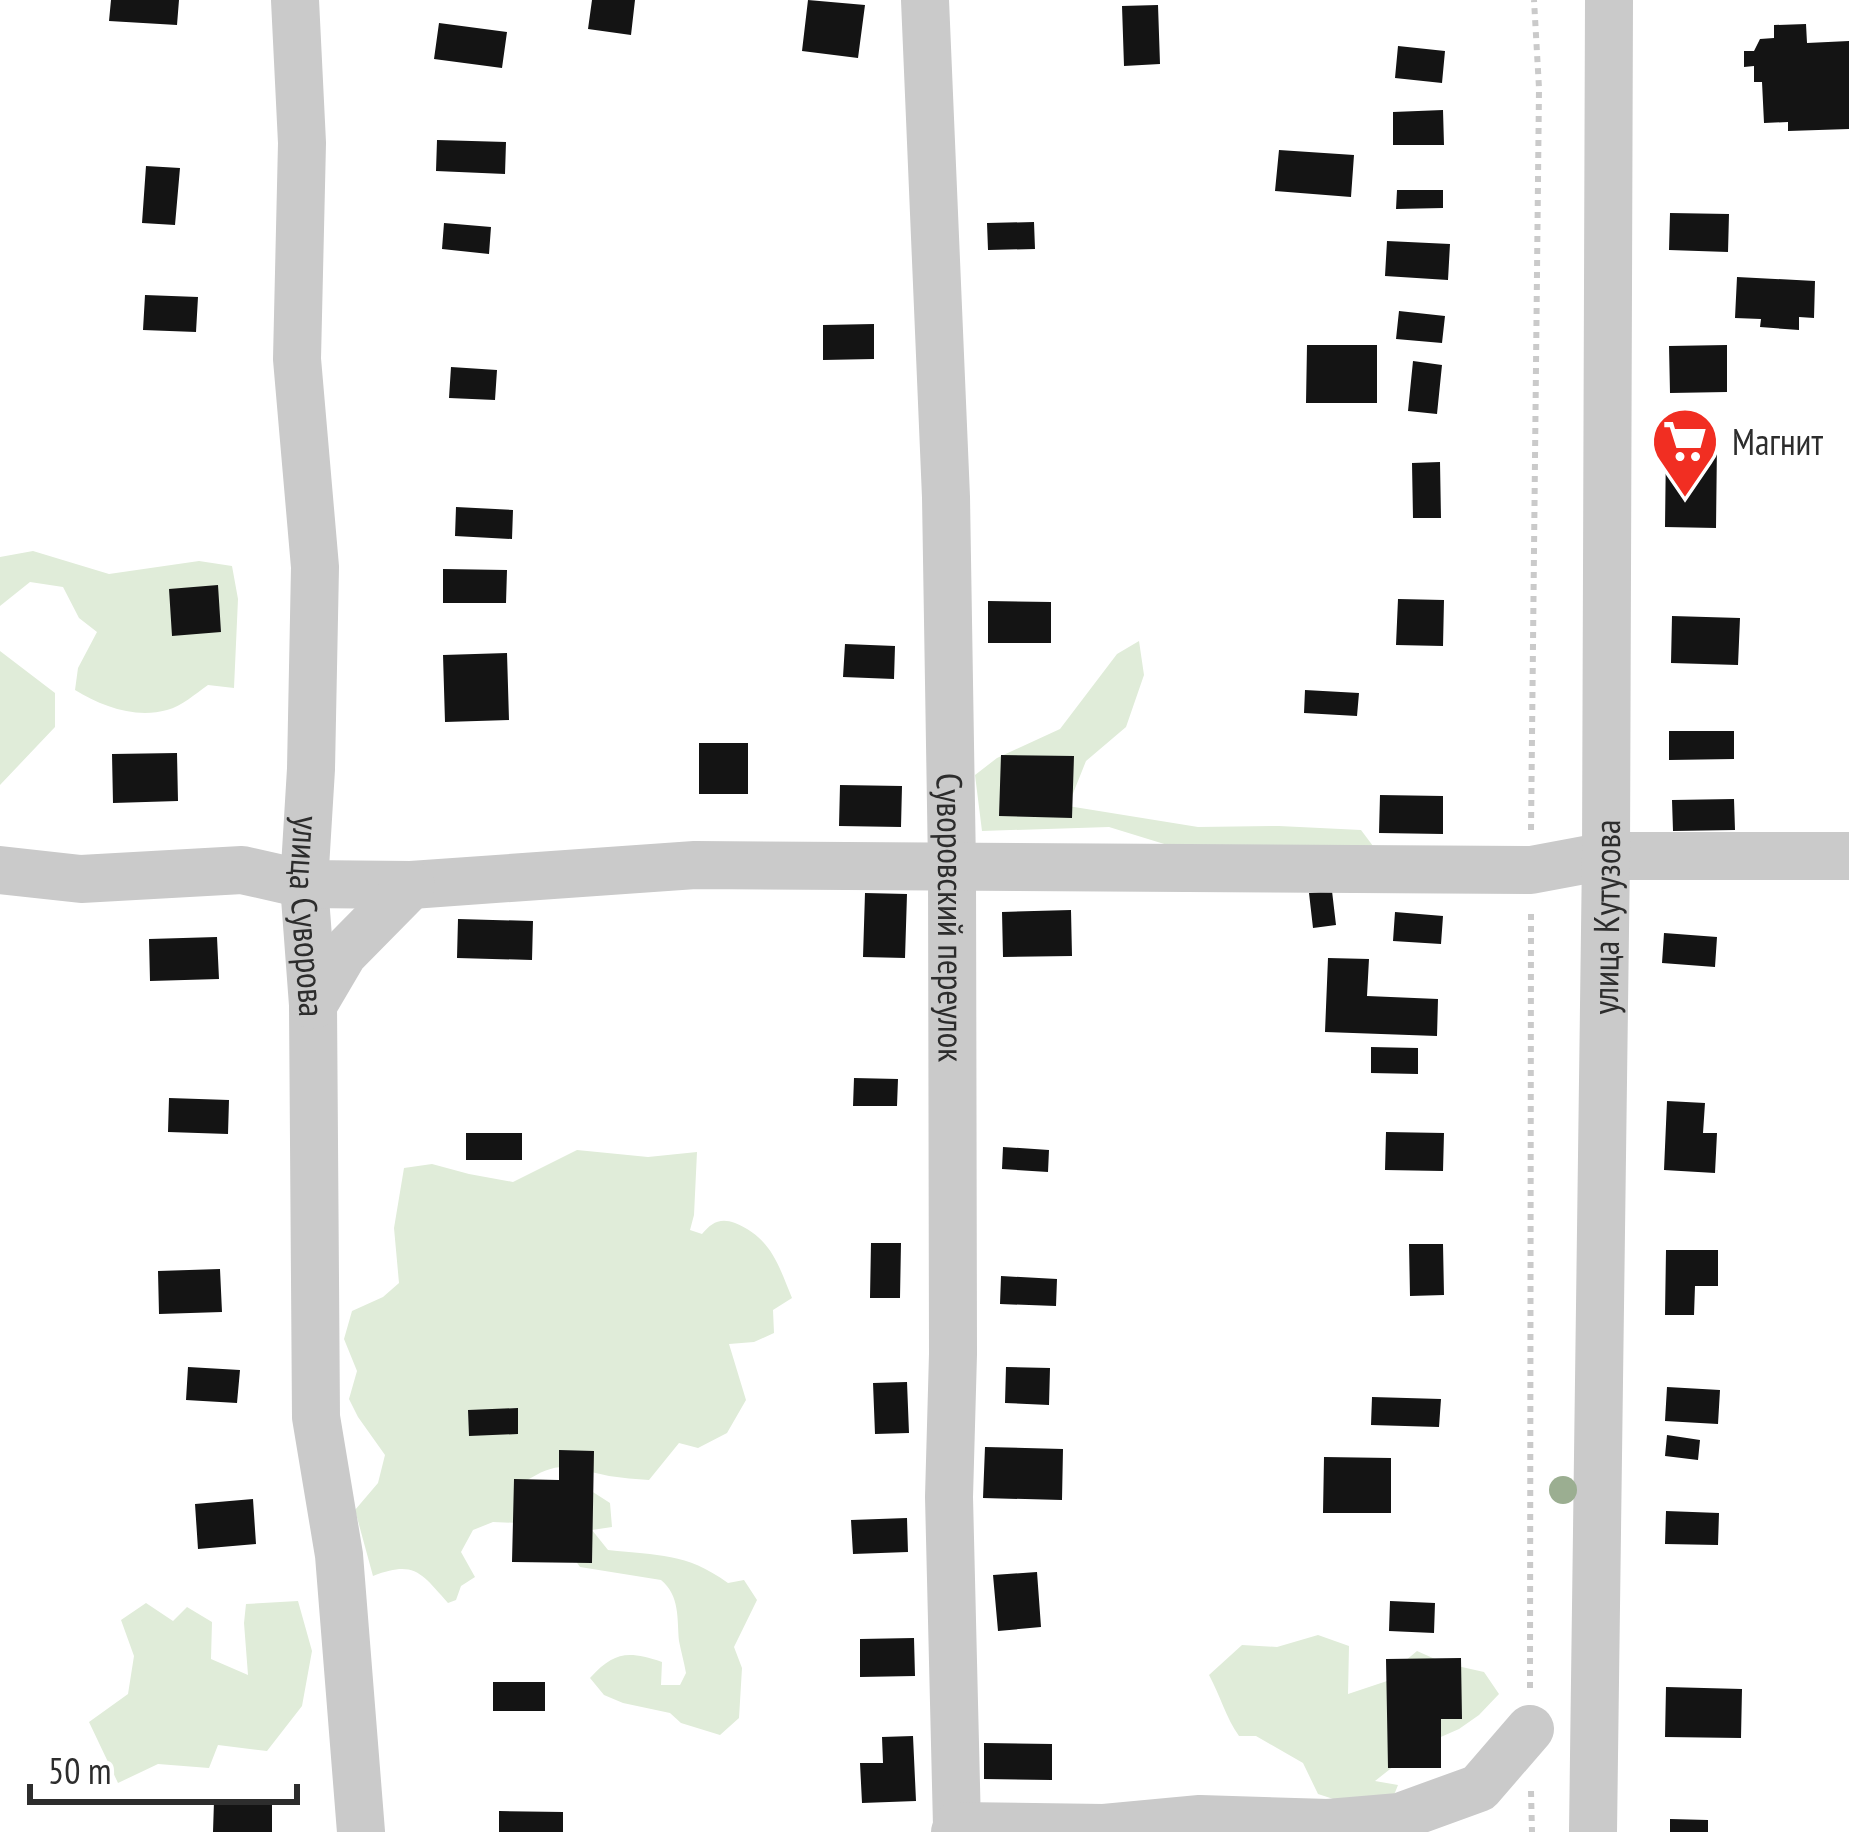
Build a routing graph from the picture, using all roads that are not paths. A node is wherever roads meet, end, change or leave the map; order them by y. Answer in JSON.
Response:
{"nodes":[{"id":1,"x":295,"y":0,"type":"edge"},
{"id":2,"x":926,"y":0,"type":"edge"},
{"id":3,"x":1609,"y":0,"type":"edge"},
{"id":4,"x":1606,"y":856,"type":"junction"},
{"id":5,"x":1849,"y":856,"type":"edge"},
{"id":6,"x":952,"y":867,"type":"junction"},
{"id":7,"x":0,"y":870,"type":"edge"},
{"id":8,"x":304,"y":884,"type":"junction"},
{"id":9,"x":411,"y":885,"type":"junction"},
{"id":10,"x":313,"y":1005,"type":"junction"},
{"id":11,"x":1530,"y":1729,"type":"road end"},
{"id":12,"x":956,"y":1829,"type":"edge"},
{"id":13,"x":361,"y":1832,"type":"edge"},
{"id":14,"x":1593,"y":1832,"type":"edge"}],
"edges":[{"from":1,"to":8,"type":"street","name":"улица Суворова"},
{"from":2,"to":6,"type":"street","name":"Суворовский переулок"},
{"from":3,"to":4,"type":"street","name":"улица Кутузова"},
{"from":4,"to":5,"type":"street"},
{"from":4,"to":6,"type":"street"},
{"from":4,"to":14,"type":"street","name":"улица Кутузова"},
{"from":6,"to":9,"type":"street"},
{"from":6,"to":12,"type":"street","name":"Суворовский переулок"},
{"from":7,"to":8,"type":"street"},
{"from":8,"to":9,"type":"street"},
{"from":8,"to":10,"type":"street","name":"улица Суворова"},
{"from":9,"to":10,"type":"street"},
{"from":10,"to":13,"type":"street","name":"улица Суворова"},
{"from":11,"to":12,"type":"street"}]}
